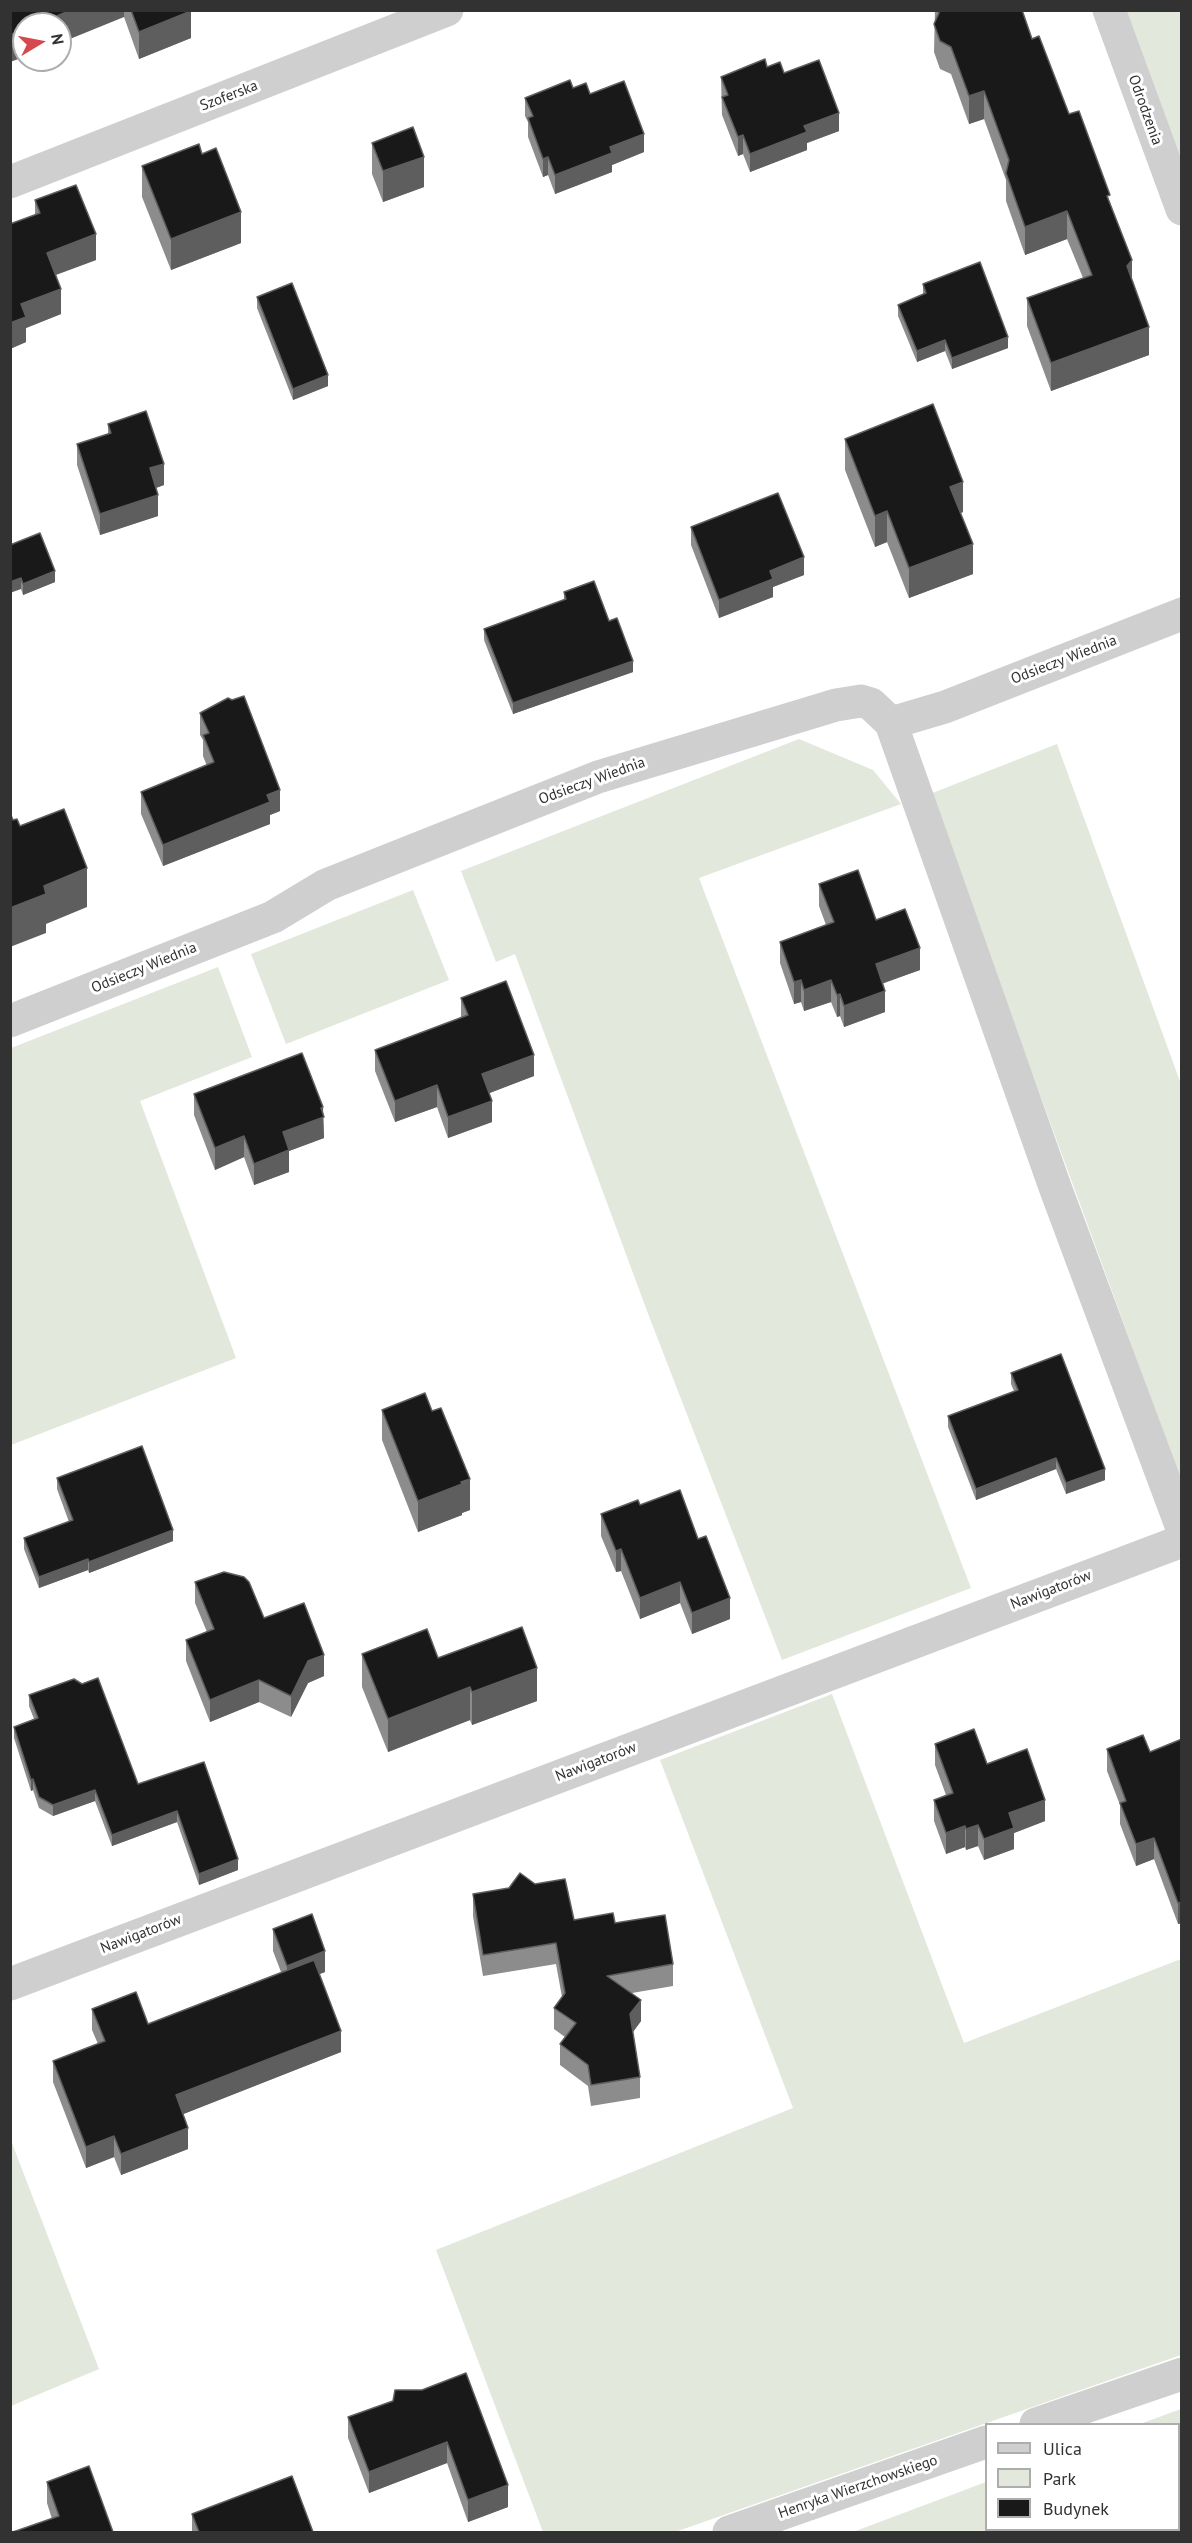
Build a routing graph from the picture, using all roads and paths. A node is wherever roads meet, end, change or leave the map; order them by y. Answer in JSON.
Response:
{"nodes":[{"id":1,"x":447,"y":10,"type":"edge"},
{"id":2,"x":1109,"y":10,"type":"edge"},
{"id":3,"x":10,"y":182,"type":"edge"},
{"id":4,"x":1182,"y":209,"type":"edge"},
{"id":5,"x":1182,"y":614,"type":"edge"},
{"id":6,"x":891,"y":723,"type":"junction"},
{"id":7,"x":10,"y":1021,"type":"edge"},
{"id":8,"x":1182,"y":1528,"type":"edge"},
{"id":9,"x":1182,"y":1541,"type":"edge"},
{"id":10,"x":10,"y":1984,"type":"edge"},
{"id":11,"x":1182,"y":2374,"type":"edge"},
{"id":12,"x":1039,"y":2423,"type":"edge"},
{"id":13,"x":985,"y":2443,"type":"edge"},
{"id":14,"x":729,"y":2532,"type":"edge"}],
"edges":[{"from":1,"to":3,"type":"street","name":"Szoferska"},
{"from":2,"to":4,"type":"street","name":"Odrodzenia"},
{"from":5,"to":6,"type":"street","name":"Odsieczy Wiednia"},
{"from":6,"to":7,"type":"street","name":"Odsieczy Wiednia"},
{"from":6,"to":8,"type":"street"},
{"from":9,"to":10,"type":"street","name":"Nawigatorów"},
{"from":11,"to":12,"type":"street"},
{"from":13,"to":14,"type":"street","name":"Henryka Wierzchowskiego"}]}
